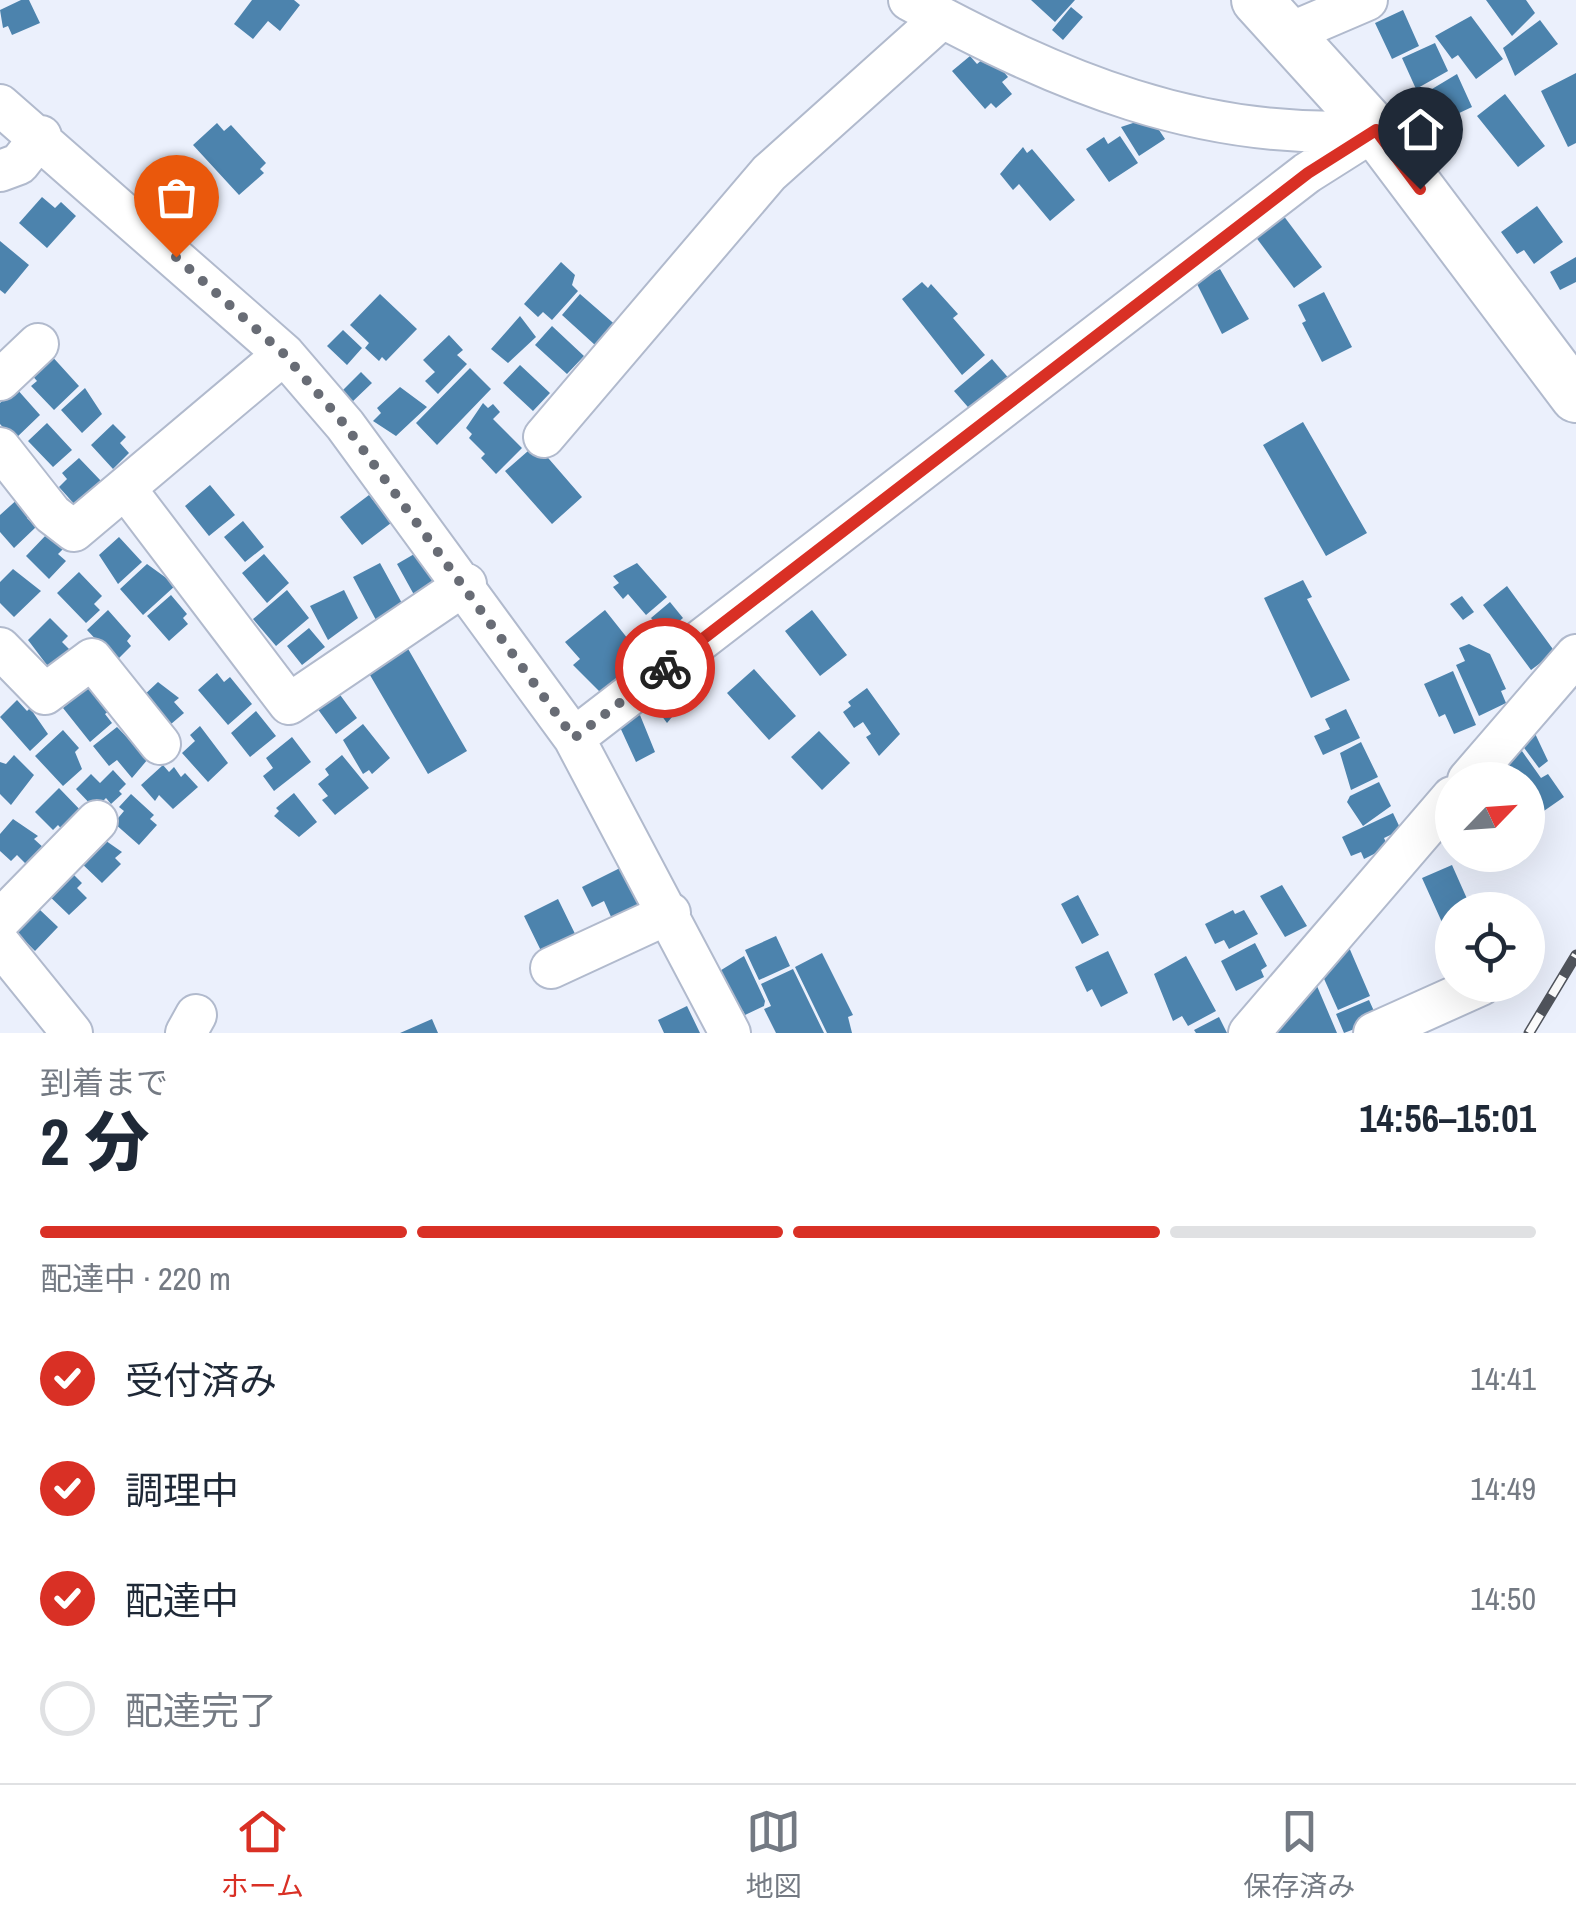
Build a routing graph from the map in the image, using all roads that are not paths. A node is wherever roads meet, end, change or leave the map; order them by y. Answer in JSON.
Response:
{"nodes":[{"id":1,"x":1366,"y":0,"type":"edge"},
{"id":2,"x":925,"y":9,"type":"edge"},
{"id":3,"x":1273,"y":16,"type":"edge"},
{"id":4,"x":0,"y":105,"type":"edge"},
{"id":5,"x":1376,"y":130,"type":"junction"},
{"id":6,"x":41,"y":136,"type":"junction"},
{"id":7,"x":0,"y":170,"type":"edge"},
{"id":8,"x":38,"y":344,"type":"dead end"},
{"id":9,"x":284,"y":354,"type":"junction"},
{"id":10,"x":0,"y":380,"type":"edge"},
{"id":11,"x":1576,"y":398,"type":"edge"},
{"id":12,"x":544,"y":437,"type":"dead end"},
{"id":13,"x":0,"y":448,"type":"edge"},
{"id":14,"x":125,"y":488,"type":"junction"},
{"id":15,"x":466,"y":584,"type":"junction"},
{"id":16,"x":1576,"y":655,"type":"edge"},
{"id":17,"x":3,"y":657,"type":"edge"},
{"id":18,"x":574,"y":738,"type":"junction"},
{"id":19,"x":160,"y":744,"type":"dead end"},
{"id":20,"x":1484,"y":762,"type":"edge"},
{"id":21,"x":1435,"y":817,"type":"edge"},
{"id":22,"x":97,"y":821,"type":"dead end"},
{"id":23,"x":670,"y":913,"type":"junction"},
{"id":24,"x":0,"y":920,"type":"edge"},
{"id":25,"x":0,"y":944,"type":"edge"},
{"id":26,"x":551,"y":968,"type":"dead end"},
{"id":27,"x":1443,"y":1002,"type":"edge"},
{"id":28,"x":72,"y":1033,"type":"edge"},
{"id":29,"x":730,"y":1033,"type":"edge"},
{"id":30,"x":1248,"y":1033,"type":"edge"},
{"id":31,"x":1374,"y":1033,"type":"edge"}],
"edges":[{"from":1,"to":3,"type":"street"},
{"from":2,"to":5,"type":"street"},
{"from":2,"to":12,"type":"street"},
{"from":3,"to":5,"type":"main road"},
{"from":4,"to":6,"type":"street"},
{"from":5,"to":11,"type":"main road"},
{"from":5,"to":18,"type":"street"},
{"from":6,"to":7,"type":"street"},
{"from":6,"to":9,"type":"street"},
{"from":8,"to":10,"type":"street"},
{"from":9,"to":14,"type":"street"},
{"from":9,"to":15,"type":"street"},
{"from":13,"to":14,"type":"street"},
{"from":14,"to":15,"type":"street"},
{"from":15,"to":18,"type":"street"},
{"from":16,"to":20,"type":"street"},
{"from":17,"to":19,"type":"street"},
{"from":18,"to":23,"type":"street"},
{"from":21,"to":30,"type":"street"},
{"from":22,"to":24,"type":"street"},
{"from":23,"to":26,"type":"street"},
{"from":23,"to":29,"type":"street"},
{"from":25,"to":28,"type":"street"},
{"from":27,"to":31,"type":"street"}]}
